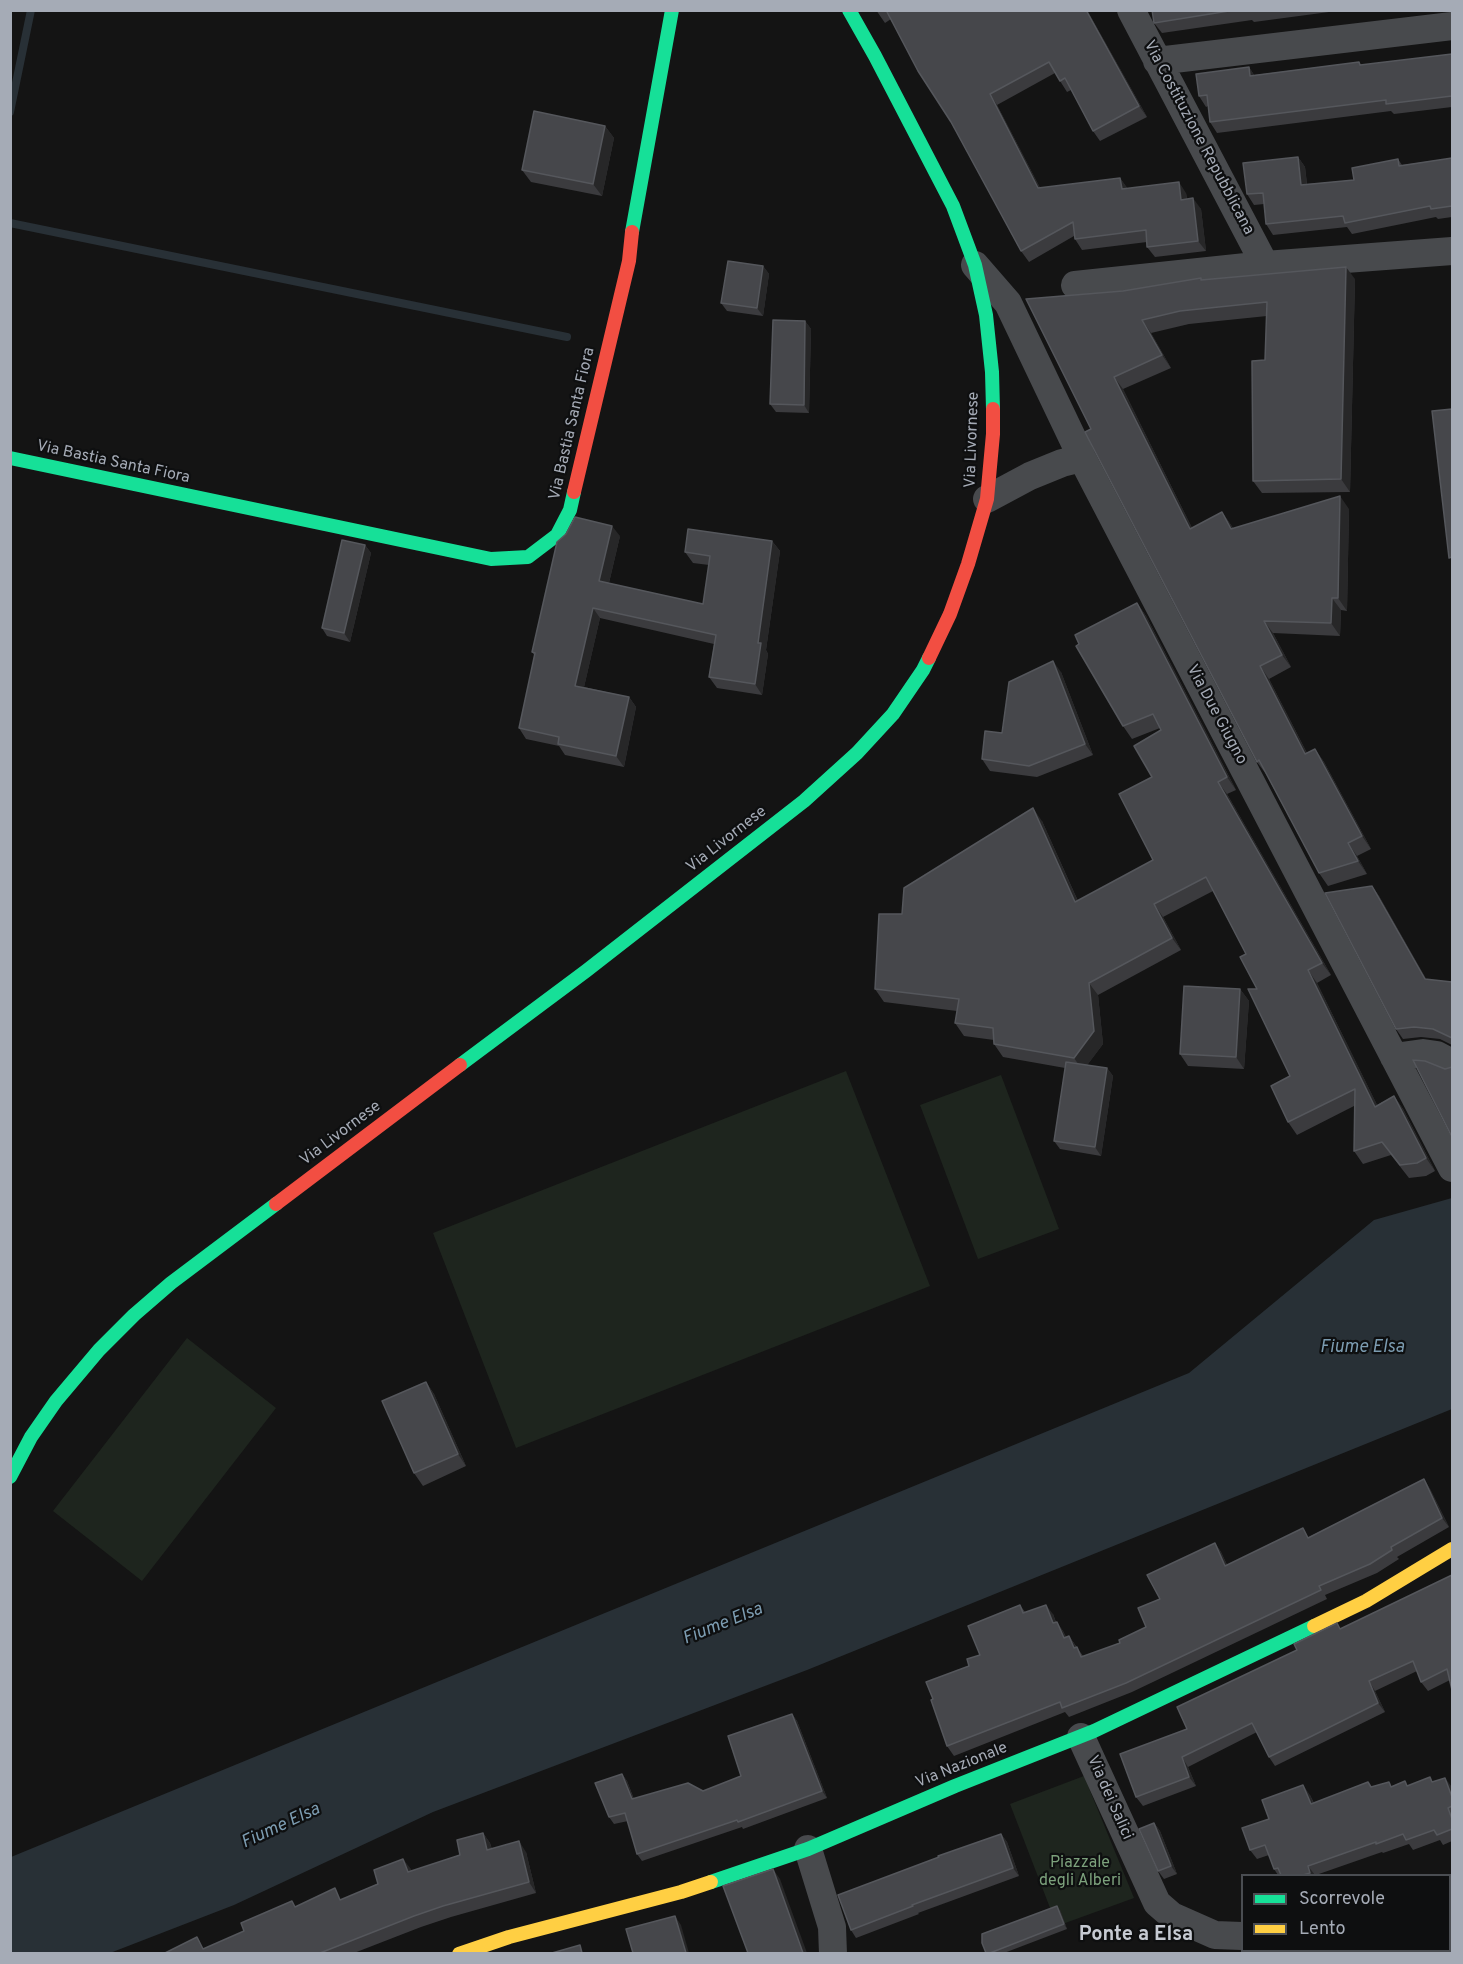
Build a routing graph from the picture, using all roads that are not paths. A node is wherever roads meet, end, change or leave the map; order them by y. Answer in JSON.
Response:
{"nodes":[{"id":1,"x":672,"y":10,"type":"edge"},
{"id":2,"x":849,"y":10,"type":"edge"},
{"id":3,"x":1131,"y":10,"type":"edge"},
{"id":4,"x":1452,"y":26,"type":"edge"},
{"id":5,"x":1157,"y":61,"type":"junction"},
{"id":6,"x":1452,"y":250,"type":"edge"},
{"id":7,"x":975,"y":265,"type":"junction"},
{"id":8,"x":1265,"y":265,"type":"junction"},
{"id":9,"x":1075,"y":285,"type":"dead end"},
{"id":10,"x":10,"y":458,"type":"edge"},
{"id":11,"x":1082,"y":458,"type":"junction"},
{"id":12,"x":987,"y":499,"type":"junction"},
{"id":13,"x":1394,"y":1057,"type":"junction"},
{"id":14,"x":1452,"y":1063,"type":"edge"},
{"id":15,"x":1451,"y":1165,"type":"edge"},
{"id":16,"x":10,"y":1477,"type":"edge"},
{"id":17,"x":1452,"y":1549,"type":"edge"},
{"id":18,"x":1081,"y":1737,"type":"junction"},
{"id":19,"x":808,"y":1849,"type":"junction"},
{"id":20,"x":1241,"y":1936,"type":"edge"},
{"id":21,"x":459,"y":1953,"type":"edge"},
{"id":22,"x":833,"y":1953,"type":"edge"}],
"edges":[{"from":1,"to":10,"type":"street","name":"Via Bastia Santa Fiora"},
{"from":2,"to":7,"type":"street","name":"Via Livornese"},
{"from":3,"to":5,"type":"street","name":"Via Costituzione Repubblicana"},
{"from":4,"to":5,"type":"street"},
{"from":5,"to":8,"type":"street","name":"Via Costituzione Repubblicana"},
{"from":6,"to":8,"type":"street"},
{"from":7,"to":11,"type":"street","name":"Via Due Giugno"},
{"from":7,"to":12,"type":"street","name":"Via Livornese"},
{"from":8,"to":9,"type":"street"},
{"from":11,"to":12,"type":"street"},
{"from":11,"to":13,"type":"street","name":"Via Due Giugno"},
{"from":12,"to":16,"type":"street","name":"Via Livornese"},
{"from":13,"to":14,"type":"street"},
{"from":13,"to":15,"type":"street","name":"Via Due Giugno"},
{"from":17,"to":18,"type":"street","name":"Via Nazionale"},
{"from":18,"to":19,"type":"street","name":"Via Nazionale"},
{"from":18,"to":20,"type":"street","name":"Via dei Salici"},
{"from":19,"to":21,"type":"street","name":"Via Nazionale"},
{"from":19,"to":22,"type":"street"}]}
